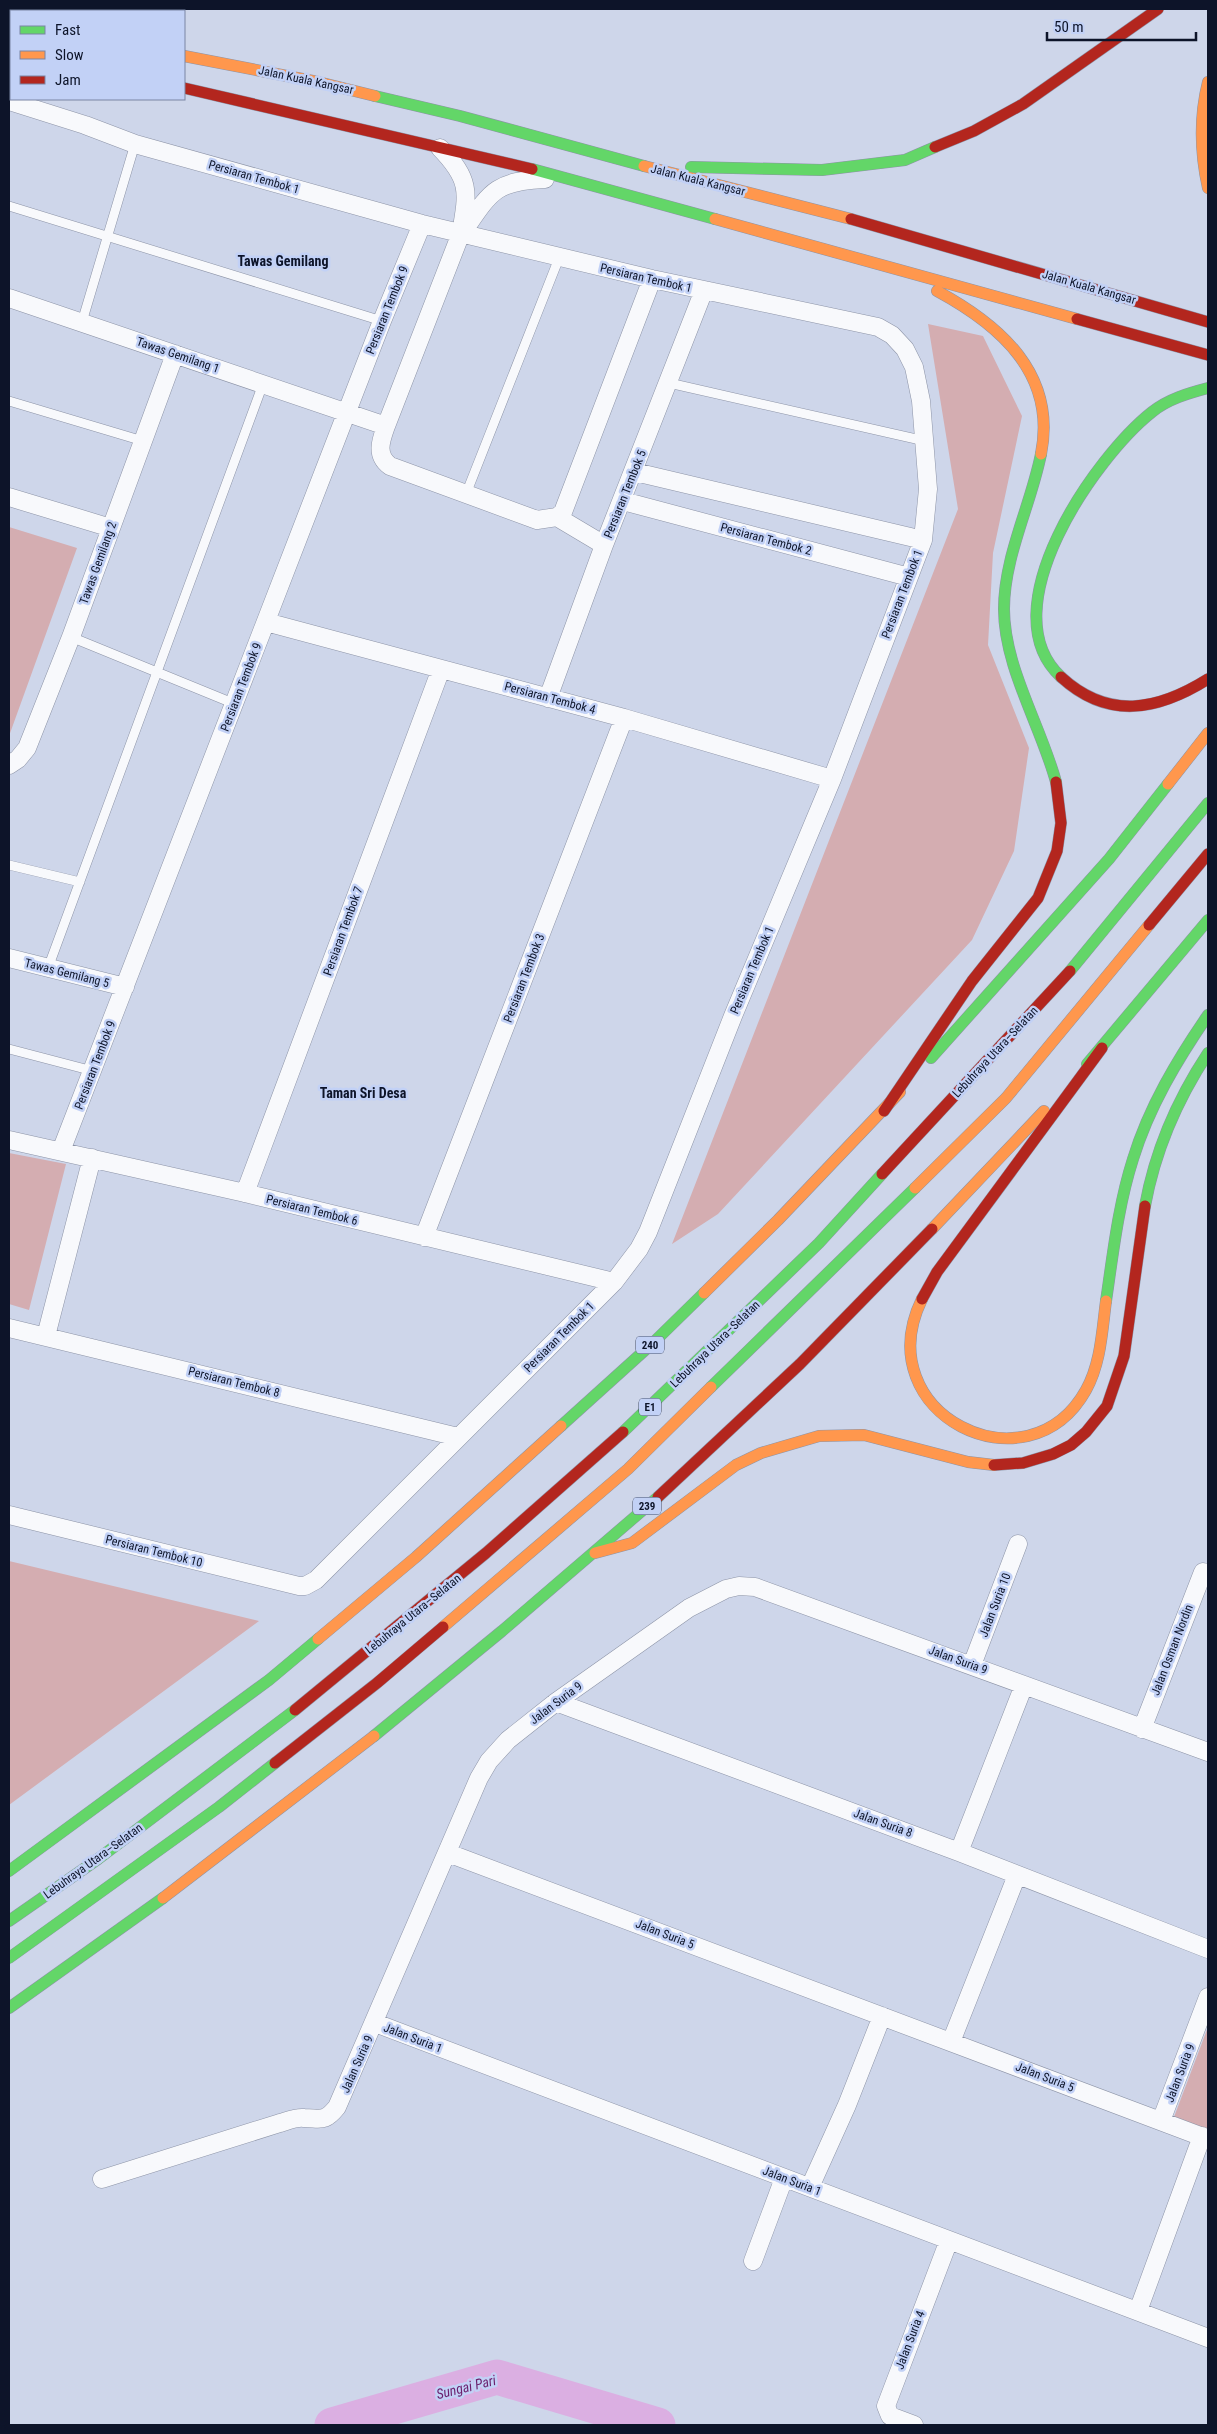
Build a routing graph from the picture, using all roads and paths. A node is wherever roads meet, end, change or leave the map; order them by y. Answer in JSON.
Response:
{"nodes":[{"id":1,"x":1158,"y":9,"type":"edge"},
{"id":2,"x":185,"y":56,"type":"edge"},
{"id":3,"x":1208,"y":82,"type":"edge"},
{"id":4,"x":185,"y":88,"type":"edge"},
{"id":5,"x":9,"y":101,"type":"edge"},
{"id":6,"x":135,"y":144,"type":"junction"},
{"id":7,"x":438,"y":146,"type":"junction"},
{"id":8,"x":662,"y":171,"type":"junction"},
{"id":9,"x":567,"y":178,"type":"junction"},
{"id":10,"x":1208,"y":188,"type":"edge"},
{"id":11,"x":9,"y":206,"type":"edge"},
{"id":12,"x":422,"y":224,"type":"junction"},
{"id":13,"x":461,"y":233,"type":"junction"},
{"id":14,"x":108,"y":236,"type":"junction"},
{"id":15,"x":559,"y":258,"type":"junction"},
{"id":16,"x":882,"y":265,"type":"junction"},
{"id":17,"x":652,"y":279,"type":"junction"},
{"id":18,"x":704,"y":290,"type":"junction"},
{"id":19,"x":9,"y":298,"type":"edge"},
{"id":20,"x":382,"y":321,"type":"junction"},
{"id":21,"x":82,"y":322,"type":"junction"},
{"id":22,"x":1208,"y":322,"type":"edge"},
{"id":23,"x":175,"y":354,"type":"junction"},
{"id":24,"x":1208,"y":355,"type":"edge"},
{"id":25,"x":669,"y":383,"type":"junction"},
{"id":26,"x":263,"y":384,"type":"junction"},
{"id":27,"x":1208,"y":388,"type":"edge"},
{"id":28,"x":9,"y":401,"type":"edge"},
{"id":29,"x":348,"y":413,"type":"junction"},
{"id":30,"x":386,"y":426,"type":"junction"},
{"id":31,"x":143,"y":441,"type":"junction"},
{"id":32,"x":926,"y":441,"type":"junction"},
{"id":33,"x":635,"y":472,"type":"junction"},
{"id":34,"x":466,"y":494,"type":"junction"},
{"id":35,"x":9,"y":497,"type":"edge"},
{"id":36,"x":623,"y":501,"type":"junction"},
{"id":37,"x":557,"y":517,"type":"junction"},
{"id":38,"x":111,"y":528,"type":"junction"},
{"id":39,"x":923,"y":540,"type":"junction"},
{"id":40,"x":604,"y":545,"type":"junction"},
{"id":41,"x":909,"y":577,"type":"junction"},
{"id":42,"x":266,"y":622,"type":"junction"},
{"id":43,"x":71,"y":637,"type":"junction"},
{"id":44,"x":441,"y":669,"type":"junction"},
{"id":45,"x":157,"y":671,"type":"junction"},
{"id":46,"x":1208,"y":679,"type":"edge"},
{"id":47,"x":548,"y":698,"type":"junction"},
{"id":48,"x":235,"y":704,"type":"junction"},
{"id":49,"x":624,"y":718,"type":"junction"},
{"id":50,"x":1208,"y":733,"type":"edge"},
{"id":51,"x":9,"y":765,"type":"edge"},
{"id":52,"x":832,"y":779,"type":"junction"},
{"id":53,"x":1208,"y":802,"type":"edge"},
{"id":54,"x":1208,"y":854,"type":"edge"},
{"id":55,"x":9,"y":865,"type":"edge"},
{"id":56,"x":80,"y":882,"type":"junction"},
{"id":57,"x":1208,"y":920,"type":"edge"},
{"id":58,"x":9,"y":958,"type":"edge"},
{"id":59,"x":48,"y":968,"type":"junction"},
{"id":60,"x":125,"y":987,"type":"junction"},
{"id":61,"x":1208,"y":1015,"type":"edge"},
{"id":62,"x":1102,"y":1048,"type":"junction"},
{"id":63,"x":9,"y":1050,"type":"edge"},
{"id":64,"x":1208,"y":1053,"type":"edge"},
{"id":65,"x":93,"y":1071,"type":"junction"},
{"id":66,"x":884,"y":1111,"type":"junction"},
{"id":67,"x":9,"y":1140,"type":"edge"},
{"id":68,"x":62,"y":1151,"type":"junction"},
{"id":69,"x":92,"y":1158,"type":"junction"},
{"id":70,"x":245,"y":1194,"type":"junction"},
{"id":71,"x":424,"y":1237,"type":"junction"},
{"id":72,"x":614,"y":1282,"type":"junction"},
{"id":73,"x":9,"y":1328,"type":"edge"},
{"id":74,"x":46,"y":1336,"type":"junction"},
{"id":75,"x":458,"y":1437,"type":"junction"},
{"id":76,"x":9,"y":1515,"type":"edge"},
{"id":77,"x":1018,"y":1544,"type":"dead end"},
{"id":78,"x":596,"y":1553,"type":"junction"},
{"id":79,"x":1203,"y":1572,"type":"dead end"},
{"id":80,"x":299,"y":1586,"type":"joint"},
{"id":81,"x":972,"y":1665,"type":"junction"},
{"id":82,"x":1024,"y":1685,"type":"junction"},
{"id":83,"x":556,"y":1702,"type":"junction"},
{"id":84,"x":1142,"y":1729,"type":"junction"},
{"id":85,"x":1208,"y":1752,"type":"edge"},
{"id":86,"x":959,"y":1852,"type":"junction"},
{"id":87,"x":448,"y":1853,"type":"junction"},
{"id":88,"x":9,"y":1871,"type":"edge"},
{"id":89,"x":1017,"y":1875,"type":"junction"},
{"id":90,"x":9,"y":1921,"type":"edge"},
{"id":91,"x":1208,"y":1948,"type":"edge"},
{"id":92,"x":9,"y":1958,"type":"edge"},
{"id":93,"x":1208,"y":1996,"type":"edge"},
{"id":94,"x":9,"y":2008,"type":"edge"},
{"id":95,"x":882,"y":2016,"type":"junction"},
{"id":96,"x":375,"y":2023,"type":"junction"},
{"id":97,"x":951,"y":2042,"type":"junction"},
{"id":98,"x":1161,"y":2121,"type":"junction"},
{"id":99,"x":1205,"y":2137,"type":"edge"},
{"id":100,"x":784,"y":2178,"type":"junction"},
{"id":101,"x":102,"y":2179,"type":"dead end"},
{"id":102,"x":810,"y":2187,"type":"junction"},
{"id":103,"x":949,"y":2240,"type":"junction"},
{"id":104,"x":754,"y":2261,"type":"dead end"},
{"id":105,"x":1138,"y":2311,"type":"junction"},
{"id":106,"x":1208,"y":2338,"type":"edge"},
{"id":107,"x":914,"y":2425,"type":"edge"}],
"edges":[{"from":1,"to":8,"type":"main road"},
{"from":2,"to":8,"type":"main road","name":"Jalan Kuala Kangsar"},
{"from":3,"to":10,"type":"main road"},
{"from":4,"to":7,"type":"main road"},
{"from":5,"to":6,"type":"street","name":"Persiaran Tembok 1"},
{"from":6,"to":12,"type":"street","name":"Persiaran Tembok 1"},
{"from":6,"to":14,"type":"lane"},
{"from":7,"to":9,"type":"main road"},
{"from":7,"to":13,"type":"street"},
{"from":8,"to":22,"type":"main road","name":"Jalan Kuala Kangsar"},
{"from":9,"to":13,"type":"street"},
{"from":9,"to":16,"type":"main road"},
{"from":11,"to":14,"type":"lane"},
{"from":12,"to":13,"type":"street","name":"Persiaran Tembok 1"},
{"from":12,"to":20,"type":"street","name":"Persiaran Tembok 9"},
{"from":13,"to":15,"type":"street","name":"Persiaran Tembok 1"},
{"from":13,"to":30,"type":"street"},
{"from":14,"to":20,"type":"lane"},
{"from":14,"to":21,"type":"lane"},
{"from":15,"to":17,"type":"street","name":"Persiaran Tembok 1"},
{"from":15,"to":34,"type":"lane"},
{"from":16,"to":24,"type":"main road"},
{"from":16,"to":66,"type":"main road"},
{"from":17,"to":18,"type":"street","name":"Persiaran Tembok 1"},
{"from":17,"to":37,"type":"street"},
{"from":18,"to":25,"type":"street","name":"Persiaran Tembok 5"},
{"from":18,"to":32,"type":"street","name":"Persiaran Tembok 1"},
{"from":19,"to":21,"type":"street","name":"Tawas Gemilang 1"},
{"from":20,"to":29,"type":"street","name":"Persiaran Tembok 9"},
{"from":21,"to":23,"type":"street","name":"Tawas Gemilang 1"},
{"from":23,"to":26,"type":"street","name":"Tawas Gemilang 1"},
{"from":23,"to":31,"type":"street","name":"Tawas Gemilang 2"},
{"from":25,"to":32,"type":"lane"},
{"from":25,"to":33,"type":"street","name":"Persiaran Tembok 5"},
{"from":26,"to":29,"type":"street","name":"Tawas Gemilang 1"},
{"from":26,"to":45,"type":"lane"},
{"from":27,"to":46,"type":"main road"},
{"from":28,"to":31,"type":"lane"},
{"from":29,"to":30,"type":"street","name":"Tawas Gemilang 1"},
{"from":29,"to":42,"type":"street","name":"Persiaran Tembok 9"},
{"from":30,"to":34,"type":"street"},
{"from":31,"to":38,"type":"street","name":"Tawas Gemilang 2"},
{"from":32,"to":39,"type":"street","name":"Persiaran Tembok 1"},
{"from":33,"to":36,"type":"street","name":"Persiaran Tembok 5"},
{"from":33,"to":39,"type":"street"},
{"from":34,"to":37,"type":"street"},
{"from":35,"to":38,"type":"street"},
{"from":36,"to":40,"type":"street","name":"Persiaran Tembok 5"},
{"from":36,"to":41,"type":"street","name":"Persiaran Tembok 2"},
{"from":37,"to":40,"type":"street"},
{"from":38,"to":43,"type":"street","name":"Tawas Gemilang 2"},
{"from":39,"to":41,"type":"street","name":"Persiaran Tembok 1"},
{"from":40,"to":47,"type":"street","name":"Persiaran Tembok 5"},
{"from":41,"to":52,"type":"street","name":"Persiaran Tembok 1"},
{"from":42,"to":44,"type":"street","name":"Persiaran Tembok 4"},
{"from":42,"to":48,"type":"street","name":"Persiaran Tembok 9"},
{"from":43,"to":45,"type":"lane"},
{"from":43,"to":51,"type":"street","name":"Tawas Gemilang 2"},
{"from":44,"to":47,"type":"street","name":"Persiaran Tembok 4"},
{"from":44,"to":70,"type":"street","name":"Persiaran Tembok 7"},
{"from":45,"to":48,"type":"lane"},
{"from":45,"to":56,"type":"lane"},
{"from":47,"to":49,"type":"street","name":"Persiaran Tembok 4"},
{"from":48,"to":60,"type":"street","name":"Persiaran Tembok 9"},
{"from":49,"to":52,"type":"street","name":"Persiaran Tembok 4"},
{"from":49,"to":71,"type":"street","name":"Persiaran Tembok 3"},
{"from":50,"to":66,"type":"main road","number":"240"},
{"from":52,"to":72,"type":"street","name":"Persiaran Tembok 1"},
{"from":53,"to":90,"type":"main road","name":"Lebuhraya Utara–Selatan","number":"E1"},
{"from":54,"to":92,"type":"main road","number":"E1"},
{"from":55,"to":56,"type":"lane"},
{"from":56,"to":59,"type":"lane"},
{"from":57,"to":62,"type":"main road","number":"239"},
{"from":58,"to":59,"type":"street","name":"Tawas Gemilang 5"},
{"from":59,"to":60,"type":"street","name":"Tawas Gemilang 5"},
{"from":60,"to":65,"type":"street","name":"Persiaran Tembok 9"},
{"from":61,"to":62,"type":"main road"},
{"from":62,"to":78,"type":"main road","number":"239"},
{"from":63,"to":65,"type":"lane"},
{"from":64,"to":78,"type":"main road"},
{"from":65,"to":68,"type":"street","name":"Persiaran Tembok 9"},
{"from":66,"to":88,"type":"main road","number":"240"},
{"from":67,"to":68,"type":"street","name":"Persiaran Tembok 6"},
{"from":68,"to":69,"type":"street","name":"Persiaran Tembok 6"},
{"from":69,"to":70,"type":"street","name":"Persiaran Tembok 6"},
{"from":69,"to":74,"type":"street"},
{"from":70,"to":71,"type":"street","name":"Persiaran Tembok 6"},
{"from":71,"to":72,"type":"street","name":"Persiaran Tembok 6"},
{"from":72,"to":75,"type":"street","name":"Persiaran Tembok 1"},
{"from":73,"to":74,"type":"street","name":"Persiaran Tembok 8"},
{"from":74,"to":75,"type":"street","name":"Persiaran Tembok 8"},
{"from":75,"to":80,"type":"street","name":"Persiaran Tembok 1"},
{"from":76,"to":80,"type":"street","name":"Persiaran Tembok 10"},
{"from":77,"to":81,"type":"street","name":"Jalan Suria 10"},
{"from":78,"to":94,"type":"main road","number":"239"},
{"from":79,"to":84,"type":"street","name":"Jalan Osman Nordin"},
{"from":81,"to":82,"type":"street","name":"Jalan Suria 9"},
{"from":81,"to":83,"type":"street","name":"Jalan Suria 9"},
{"from":82,"to":84,"type":"street","name":"Jalan Suria 9"},
{"from":82,"to":86,"type":"street"},
{"from":83,"to":86,"type":"street","name":"Jalan Suria 8"},
{"from":83,"to":87,"type":"street","name":"Jalan Suria 9"},
{"from":84,"to":85,"type":"street","name":"Jalan Suria 9"},
{"from":86,"to":89,"type":"street","name":"Jalan Suria 8"},
{"from":87,"to":95,"type":"street","name":"Jalan Suria 5"},
{"from":87,"to":96,"type":"street","name":"Jalan Suria 9"},
{"from":89,"to":91,"type":"street","name":"Jalan Suria 8"},
{"from":89,"to":97,"type":"street"},
{"from":93,"to":98,"type":"street","name":"Jalan Suria 9"},
{"from":95,"to":97,"type":"street","name":"Jalan Suria 5"},
{"from":95,"to":102,"type":"street"},
{"from":96,"to":100,"type":"street","name":"Jalan Suria 1"},
{"from":96,"to":101,"type":"street","name":"Jalan Suria 9"},
{"from":97,"to":98,"type":"street","name":"Jalan Suria 5"},
{"from":98,"to":99,"type":"street","name":"Jalan Suria 5"},
{"from":99,"to":105,"type":"street"},
{"from":100,"to":102,"type":"street","name":"Jalan Suria 1"},
{"from":100,"to":104,"type":"street"},
{"from":102,"to":103,"type":"street","name":"Jalan Suria 1"},
{"from":103,"to":105,"type":"street","name":"Jalan Suria 1"},
{"from":103,"to":107,"type":"street","name":"Jalan Suria 4"},
{"from":105,"to":106,"type":"street","name":"Jalan Suria 1"}]}
